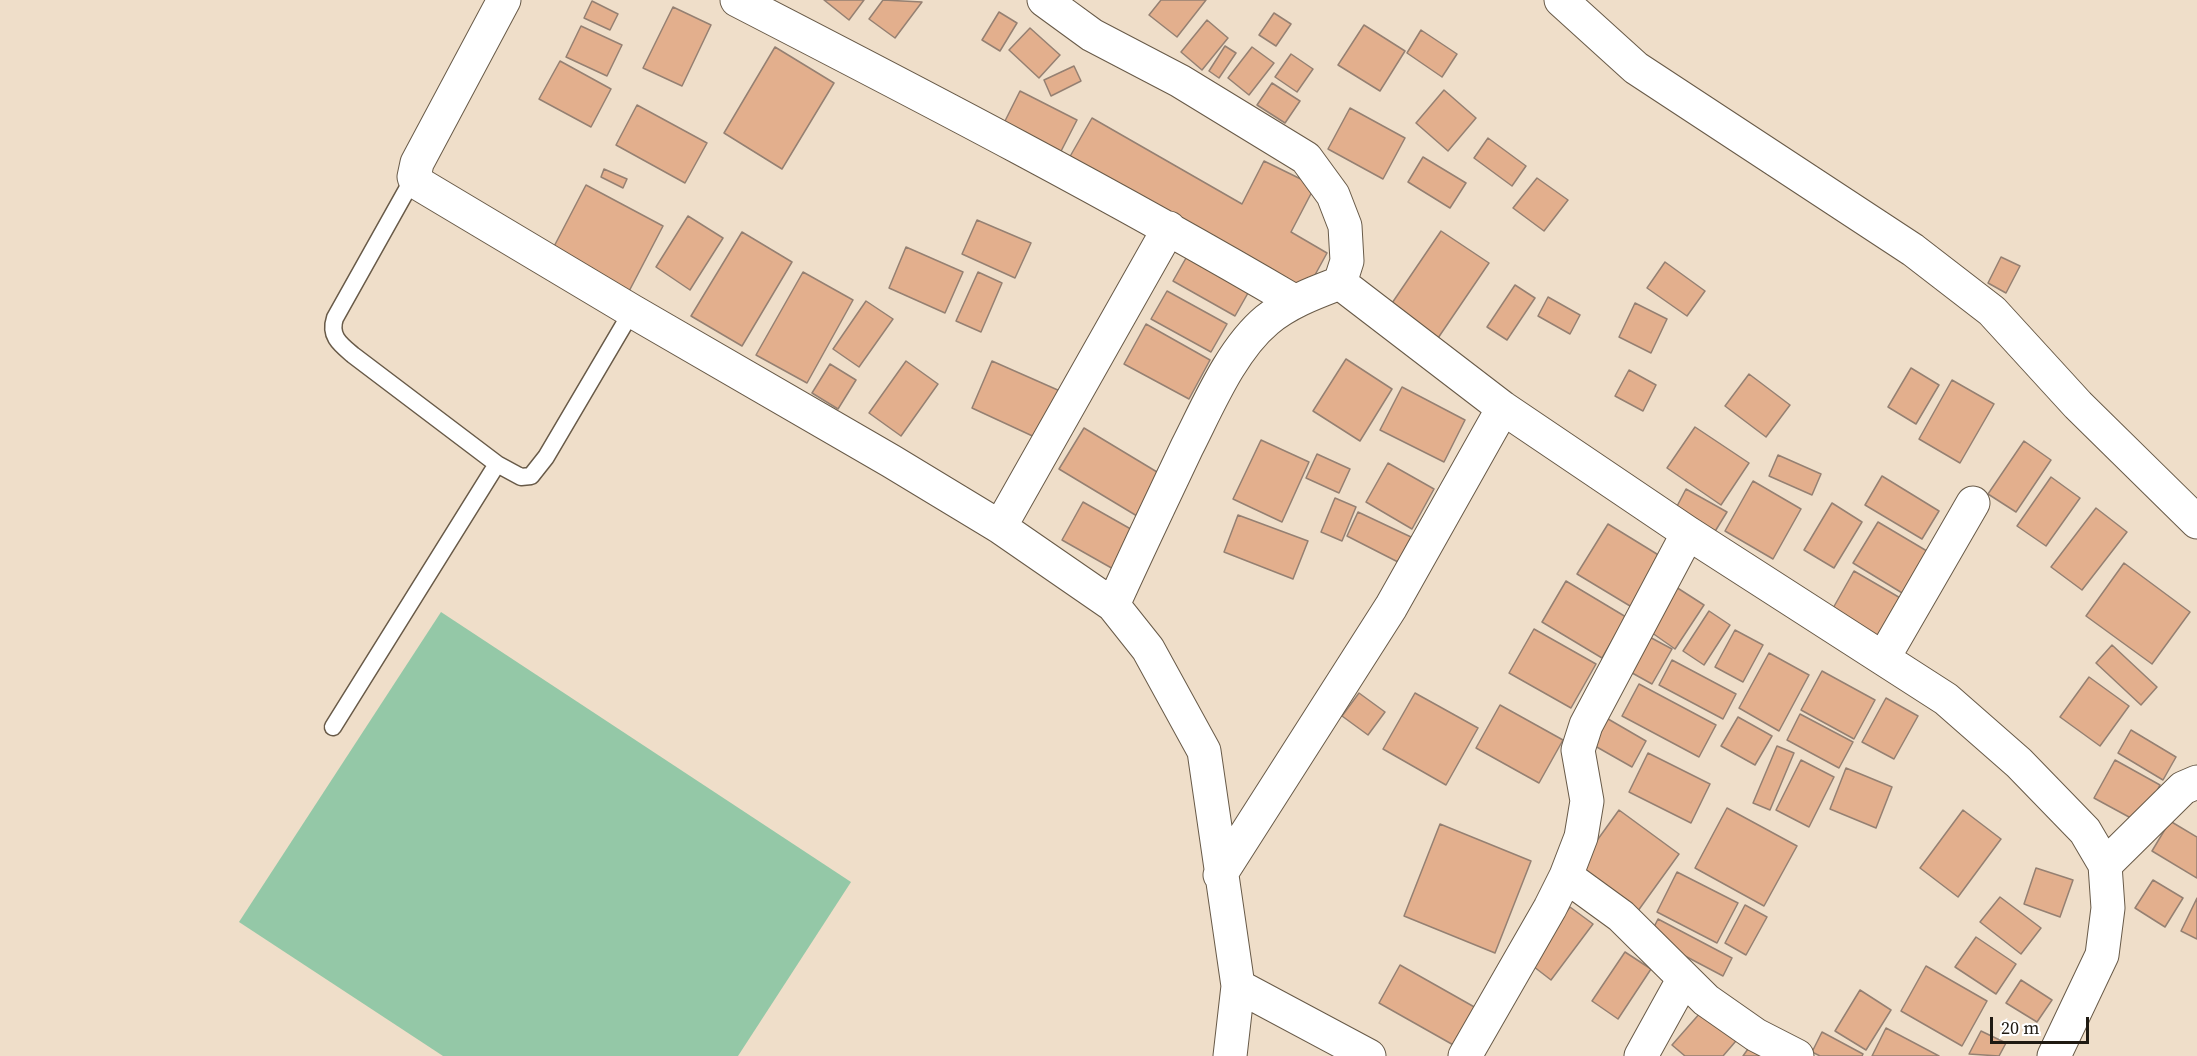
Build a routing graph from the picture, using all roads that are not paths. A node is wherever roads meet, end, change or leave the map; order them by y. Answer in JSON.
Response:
{"nodes":[{"id":1,"x":504,"y":0,"type":"edge"},
{"id":2,"x":737,"y":0,"type":"edge"},
{"id":3,"x":1561,"y":0,"type":"edge"},
{"id":4,"x":1064,"y":6,"type":"edge"},
{"id":5,"x":414,"y":177,"type":"junction"},
{"id":6,"x":1169,"y":228,"type":"junction"},
{"id":7,"x":1340,"y":283,"type":"junction"},
{"id":8,"x":1294,"y":301,"type":"junction"},
{"id":9,"x":632,"y":311,"type":"junction"},
{"id":10,"x":1503,"y":408,"type":"junction"},
{"id":11,"x":497,"y":464,"type":"junction"},
{"id":12,"x":1973,"y":503,"type":"dead end"},
{"id":13,"x":2197,"y":522,"type":"edge"},
{"id":14,"x":1000,"y":527,"type":"junction"},
{"id":15,"x":1688,"y":533,"type":"junction"},
{"id":16,"x":1113,"y":604,"type":"junction"},
{"id":17,"x":1884,"y":657,"type":"junction"},
{"id":18,"x":333,"y":727,"type":"dead end"},
{"id":19,"x":2197,"y":782,"type":"edge"},
{"id":20,"x":2104,"y":865,"type":"junction"},
{"id":21,"x":1220,"y":874,"type":"junction"},
{"id":22,"x":1566,"y":876,"type":"junction"},
{"id":23,"x":1683,"y":980,"type":"junction"},
{"id":24,"x":1238,"y":986,"type":"junction"},
{"id":25,"x":1230,"y":1056,"type":"edge"},
{"id":26,"x":1369,"y":1056,"type":"edge"},
{"id":27,"x":1465,"y":1056,"type":"edge"},
{"id":28,"x":1641,"y":1056,"type":"edge"},
{"id":29,"x":1797,"y":1056,"type":"edge"},
{"id":30,"x":2054,"y":1056,"type":"edge"}],
"edges":[{"from":1,"to":5,"type":"street"},
{"from":2,"to":6,"type":"street"},
{"from":3,"to":13,"type":"street"},
{"from":4,"to":7,"type":"street"},
{"from":5,"to":9,"type":"street"},
{"from":5,"to":11,"type":"lane"},
{"from":6,"to":8,"type":"street"},
{"from":6,"to":14,"type":"street"},
{"from":7,"to":8,"type":"street"},
{"from":7,"to":10,"type":"street"},
{"from":8,"to":16,"type":"street"},
{"from":9,"to":11,"type":"lane"},
{"from":9,"to":14,"type":"street"},
{"from":10,"to":15,"type":"street"},
{"from":10,"to":21,"type":"street"},
{"from":11,"to":18,"type":"lane"},
{"from":12,"to":17,"type":"street"},
{"from":14,"to":16,"type":"street"},
{"from":15,"to":17,"type":"street"},
{"from":15,"to":22,"type":"street"},
{"from":16,"to":21,"type":"street"},
{"from":17,"to":20,"type":"street"},
{"from":19,"to":20,"type":"street"},
{"from":20,"to":30,"type":"street"},
{"from":21,"to":24,"type":"street"},
{"from":22,"to":23,"type":"street"},
{"from":22,"to":27,"type":"street"},
{"from":23,"to":28,"type":"street"},
{"from":23,"to":29,"type":"street"},
{"from":24,"to":25,"type":"street"},
{"from":24,"to":26,"type":"street"}]}
